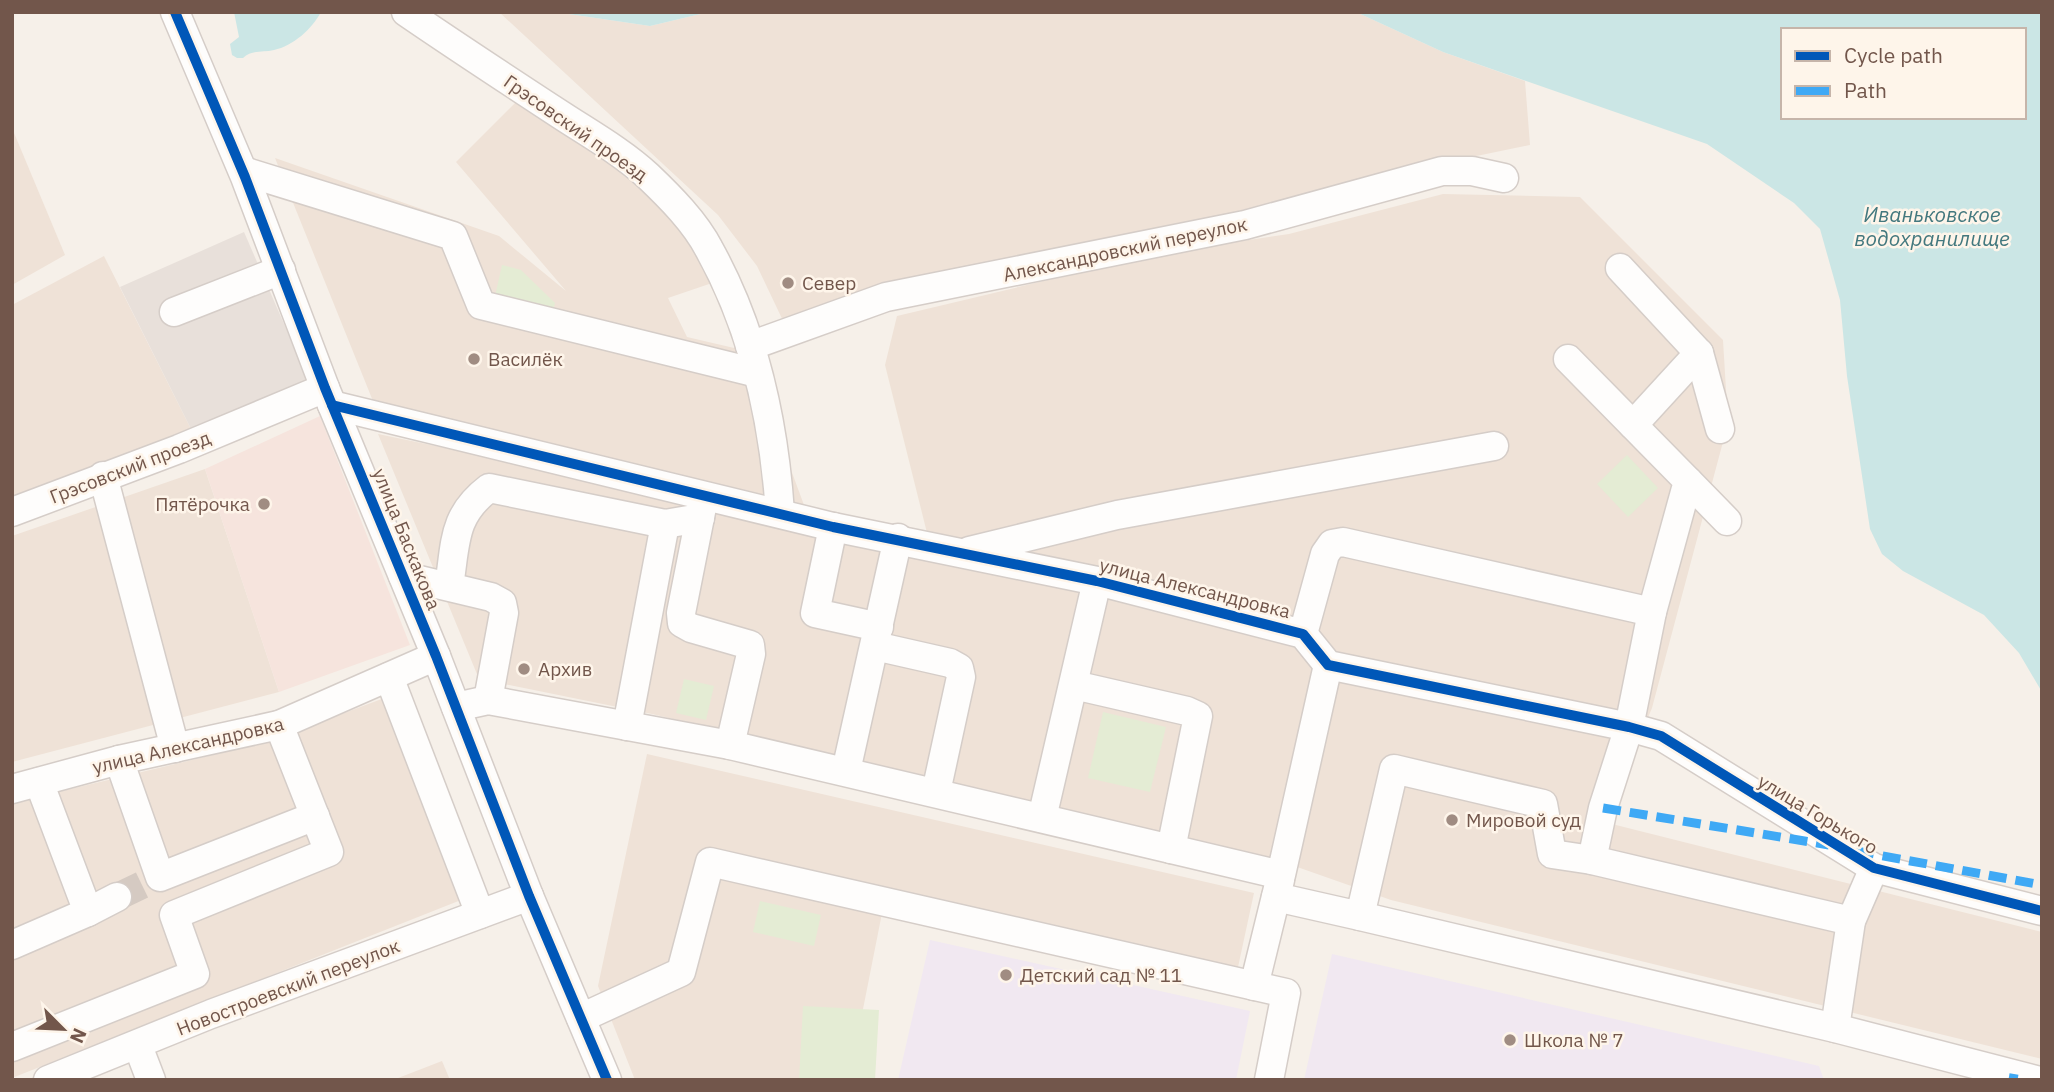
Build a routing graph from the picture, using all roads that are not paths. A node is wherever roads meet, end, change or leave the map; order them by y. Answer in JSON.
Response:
{"nodes":[{"id":1,"x":174,"y":12,"type":"edge"},
{"id":2,"x":406,"y":12,"type":"edge"},
{"id":3,"x":243,"y":171,"type":"junction"},
{"id":4,"x":1504,"y":178,"type":"dead end"},
{"id":5,"x":1620,"y":268,"type":"dead end"},
{"id":6,"x":281,"y":270,"type":"junction"},
{"id":7,"x":174,"y":312,"type":"dead end"},
{"id":8,"x":750,"y":346,"type":"junction"},
{"id":9,"x":1699,"y":354,"type":"junction"},
{"id":10,"x":1568,"y":359,"type":"dead end"},
{"id":11,"x":757,"y":373,"type":"junction"},
{"id":12,"x":329,"y":397,"type":"junction"},
{"id":13,"x":1633,"y":425,"type":"junction"},
{"id":14,"x":1720,"y":429,"type":"dead end"},
{"id":15,"x":1494,"y":446,"type":"dead end"},
{"id":16,"x":536,"y":455,"type":"junction"},
{"id":17,"x":103,"y":477,"type":"junction"},
{"id":18,"x":1688,"y":481,"type":"junction"},
{"id":19,"x":527,"y":495,"type":"junction"},
{"id":20,"x":702,"y":507,"type":"junction"},
{"id":21,"x":12,"y":512,"type":"edge"},
{"id":22,"x":780,"y":513,"type":"junction"},
{"id":23,"x":1727,"y":521,"type":"dead end"},
{"id":24,"x":665,"y":524,"type":"junction"},
{"id":25,"x":833,"y":527,"type":"junction"},
{"id":26,"x":898,"y":538,"type":"junction"},
{"id":27,"x":963,"y":552,"type":"junction"},
{"id":28,"x":403,"y":576,"type":"junction"},
{"id":29,"x":1097,"y":581,"type":"junction"},
{"id":30,"x":449,"y":586,"type":"junction"},
{"id":31,"x":1652,"y":612,"type":"junction"},
{"id":32,"x":1303,"y":634,"type":"junction"},
{"id":33,"x":877,"y":637,"type":"junction"},
{"id":34,"x":436,"y":656,"type":"junction"},
{"id":35,"x":1328,"y":665,"type":"junction"},
{"id":36,"x":389,"y":677,"type":"junction"},
{"id":37,"x":1074,"y":685,"type":"junction"},
{"id":38,"x":488,"y":700,"type":"junction"},
{"id":39,"x":456,"y":707,"type":"junction"},
{"id":40,"x":279,"y":726,"type":"junction"},
{"id":41,"x":627,"y":726,"type":"junction"},
{"id":42,"x":1629,"y":727,"type":"junction"},
{"id":43,"x":730,"y":745,"type":"junction"},
{"id":44,"x":175,"y":748,"type":"junction"},
{"id":45,"x":119,"y":760,"type":"junction"},
{"id":46,"x":846,"y":771,"type":"junction"},
{"id":47,"x":39,"y":782,"type":"junction"},
{"id":48,"x":12,"y":789,"type":"edge"},
{"id":49,"x":936,"y":792,"type":"junction"},
{"id":50,"x":315,"y":816,"type":"junction"},
{"id":51,"x":1041,"y":818,"type":"junction"},
{"id":52,"x":1171,"y":849,"type":"junction"},
{"id":53,"x":1592,"y":860,"type":"junction"},
{"id":54,"x":1874,"y":868,"type":"junction"},
{"id":55,"x":140,"y":886,"type":"junction"},
{"id":56,"x":1278,"y":886,"type":"junction"},
{"id":57,"x":529,"y":896,"type":"junction"},
{"id":58,"x":2042,"y":911,"type":"edge"},
{"id":59,"x":89,"y":912,"type":"junction"},
{"id":60,"x":480,"y":914,"type":"junction"},
{"id":61,"x":174,"y":915,"type":"junction"},
{"id":62,"x":1360,"y":916,"type":"junction"},
{"id":63,"x":1851,"y":921,"type":"junction"},
{"id":64,"x":12,"y":945,"type":"edge"},
{"id":65,"x":195,"y":974,"type":"junction"},
{"id":66,"x":1254,"y":986,"type":"junction"},
{"id":67,"x":98,"y":1012,"type":"junction"},
{"id":68,"x":211,"y":1014,"type":"junction"},
{"id":69,"x":581,"y":1018,"type":"junction"},
{"id":70,"x":1835,"y":1028,"type":"junction"},
{"id":71,"x":12,"y":1047,"type":"edge"},
{"id":72,"x":126,"y":1050,"type":"junction"},
{"id":73,"x":48,"y":1080,"type":"edge"},
{"id":74,"x":151,"y":1080,"type":"edge"},
{"id":75,"x":607,"y":1080,"type":"edge"},
{"id":76,"x":1269,"y":1080,"type":"edge"},
{"id":77,"x":2036,"y":1080,"type":"edge"}],
"edges":[{"from":1,"to":3,"type":"street","name":"улица Баскакова"},
{"from":2,"to":8,"type":"street","name":"Грэсовский проезд"},
{"from":3,"to":6,"type":"street","name":"улица Баскакова"},
{"from":3,"to":11,"type":"street"},
{"from":4,"to":8,"type":"street","name":"Александровский переулок"},
{"from":5,"to":9,"type":"street"},
{"from":6,"to":7,"type":"street"},
{"from":6,"to":12,"type":"street","name":"улица Баскакова"},
{"from":8,"to":11,"type":"street","name":"Грэсовский проезд"},
{"from":9,"to":13,"type":"street"},
{"from":9,"to":14,"type":"street"},
{"from":10,"to":13,"type":"street"},
{"from":11,"to":22,"type":"street","name":"Грэсовский проезд"},
{"from":12,"to":16,"type":"street","name":"улица Александровка"},
{"from":12,"to":17,"type":"street","name":"Грэсовский проезд"},
{"from":12,"to":28,"type":"street","name":"улица Баскакова"},
{"from":13,"to":18,"type":"street"},
{"from":15,"to":27,"type":"street"},
{"from":16,"to":19,"type":"street"},
{"from":16,"to":20,"type":"street","name":"улица Александровка"},
{"from":17,"to":21,"type":"street","name":"Грэсовский проезд"},
{"from":17,"to":44,"type":"street"},
{"from":18,"to":23,"type":"street"},
{"from":18,"to":31,"type":"street"},
{"from":19,"to":24,"type":"street"},
{"from":19,"to":30,"type":"street"},
{"from":20,"to":22,"type":"street","name":"улица Александровка"},
{"from":20,"to":24,"type":"street"},
{"from":20,"to":43,"type":"street"},
{"from":22,"to":25,"type":"street","name":"улица Александровка"},
{"from":24,"to":41,"type":"street"},
{"from":25,"to":26,"type":"street","name":"улица Александровка"},
{"from":25,"to":33,"type":"street"},
{"from":26,"to":27,"type":"street","name":"улица Александровка"},
{"from":26,"to":33,"type":"street"},
{"from":27,"to":29,"type":"street","name":"улица Александровка"},
{"from":28,"to":30,"type":"street"},
{"from":28,"to":34,"type":"street","name":"улица Баскакова"},
{"from":29,"to":32,"type":"street","name":"улица Александровка"},
{"from":29,"to":37,"type":"street"},
{"from":30,"to":38,"type":"street"},
{"from":31,"to":32,"type":"street"},
{"from":31,"to":42,"type":"street"},
{"from":32,"to":35,"type":"street","name":"улица Александровка"},
{"from":33,"to":46,"type":"street"},
{"from":33,"to":49,"type":"street"},
{"from":34,"to":36,"type":"street","name":"улица Александровка"},
{"from":34,"to":39,"type":"street","name":"улица Баскакова"},
{"from":35,"to":42,"type":"street"},
{"from":35,"to":56,"type":"street"},
{"from":36,"to":40,"type":"street","name":"улица Александровка"},
{"from":36,"to":60,"type":"street"},
{"from":37,"to":51,"type":"street"},
{"from":37,"to":52,"type":"street"},
{"from":38,"to":39,"type":"street"},
{"from":38,"to":41,"type":"street"},
{"from":39,"to":57,"type":"street","name":"улица Баскакова"},
{"from":40,"to":44,"type":"street","name":"улица Александровка"},
{"from":40,"to":50,"type":"street"},
{"from":41,"to":43,"type":"street"},
{"from":42,"to":53,"type":"street"},
{"from":42,"to":54,"type":"street","name":"улица Горького"},
{"from":43,"to":46,"type":"street"},
{"from":44,"to":45,"type":"street","name":"улица Александровка"},
{"from":45,"to":47,"type":"street","name":"улица Александровка"},
{"from":45,"to":55,"type":"street"},
{"from":46,"to":49,"type":"street"},
{"from":47,"to":48,"type":"street","name":"улица Александровка"},
{"from":47,"to":59,"type":"street"},
{"from":49,"to":51,"type":"street"},
{"from":50,"to":55,"type":"street"},
{"from":50,"to":61,"type":"street"},
{"from":51,"to":52,"type":"street"},
{"from":52,"to":56,"type":"street"},
{"from":53,"to":62,"type":"street"},
{"from":53,"to":63,"type":"street"},
{"from":54,"to":58,"type":"street","name":"улица Горького"},
{"from":54,"to":63,"type":"street"},
{"from":55,"to":59,"type":"street"},
{"from":55,"to":61,"type":"street"},
{"from":56,"to":62,"type":"street"},
{"from":56,"to":66,"type":"street"},
{"from":57,"to":60,"type":"street","name":"Новостроевский переулок"},
{"from":57,"to":69,"type":"street","name":"улица Баскакова"},
{"from":59,"to":64,"type":"street"},
{"from":60,"to":68,"type":"street","name":"Новостроевский переулок"},
{"from":61,"to":65,"type":"street"},
{"from":62,"to":70,"type":"street"},
{"from":63,"to":70,"type":"street"},
{"from":65,"to":67,"type":"street"},
{"from":65,"to":68,"type":"street"},
{"from":66,"to":69,"type":"street"},
{"from":66,"to":76,"type":"street"},
{"from":67,"to":71,"type":"street"},
{"from":67,"to":72,"type":"street"},
{"from":68,"to":72,"type":"street","name":"Новостроевский переулок"},
{"from":69,"to":75,"type":"street","name":"улица Баскакова"},
{"from":70,"to":77,"type":"street"},
{"from":72,"to":73,"type":"street","name":"Новостроевский переулок"},
{"from":72,"to":74,"type":"street"}]}
